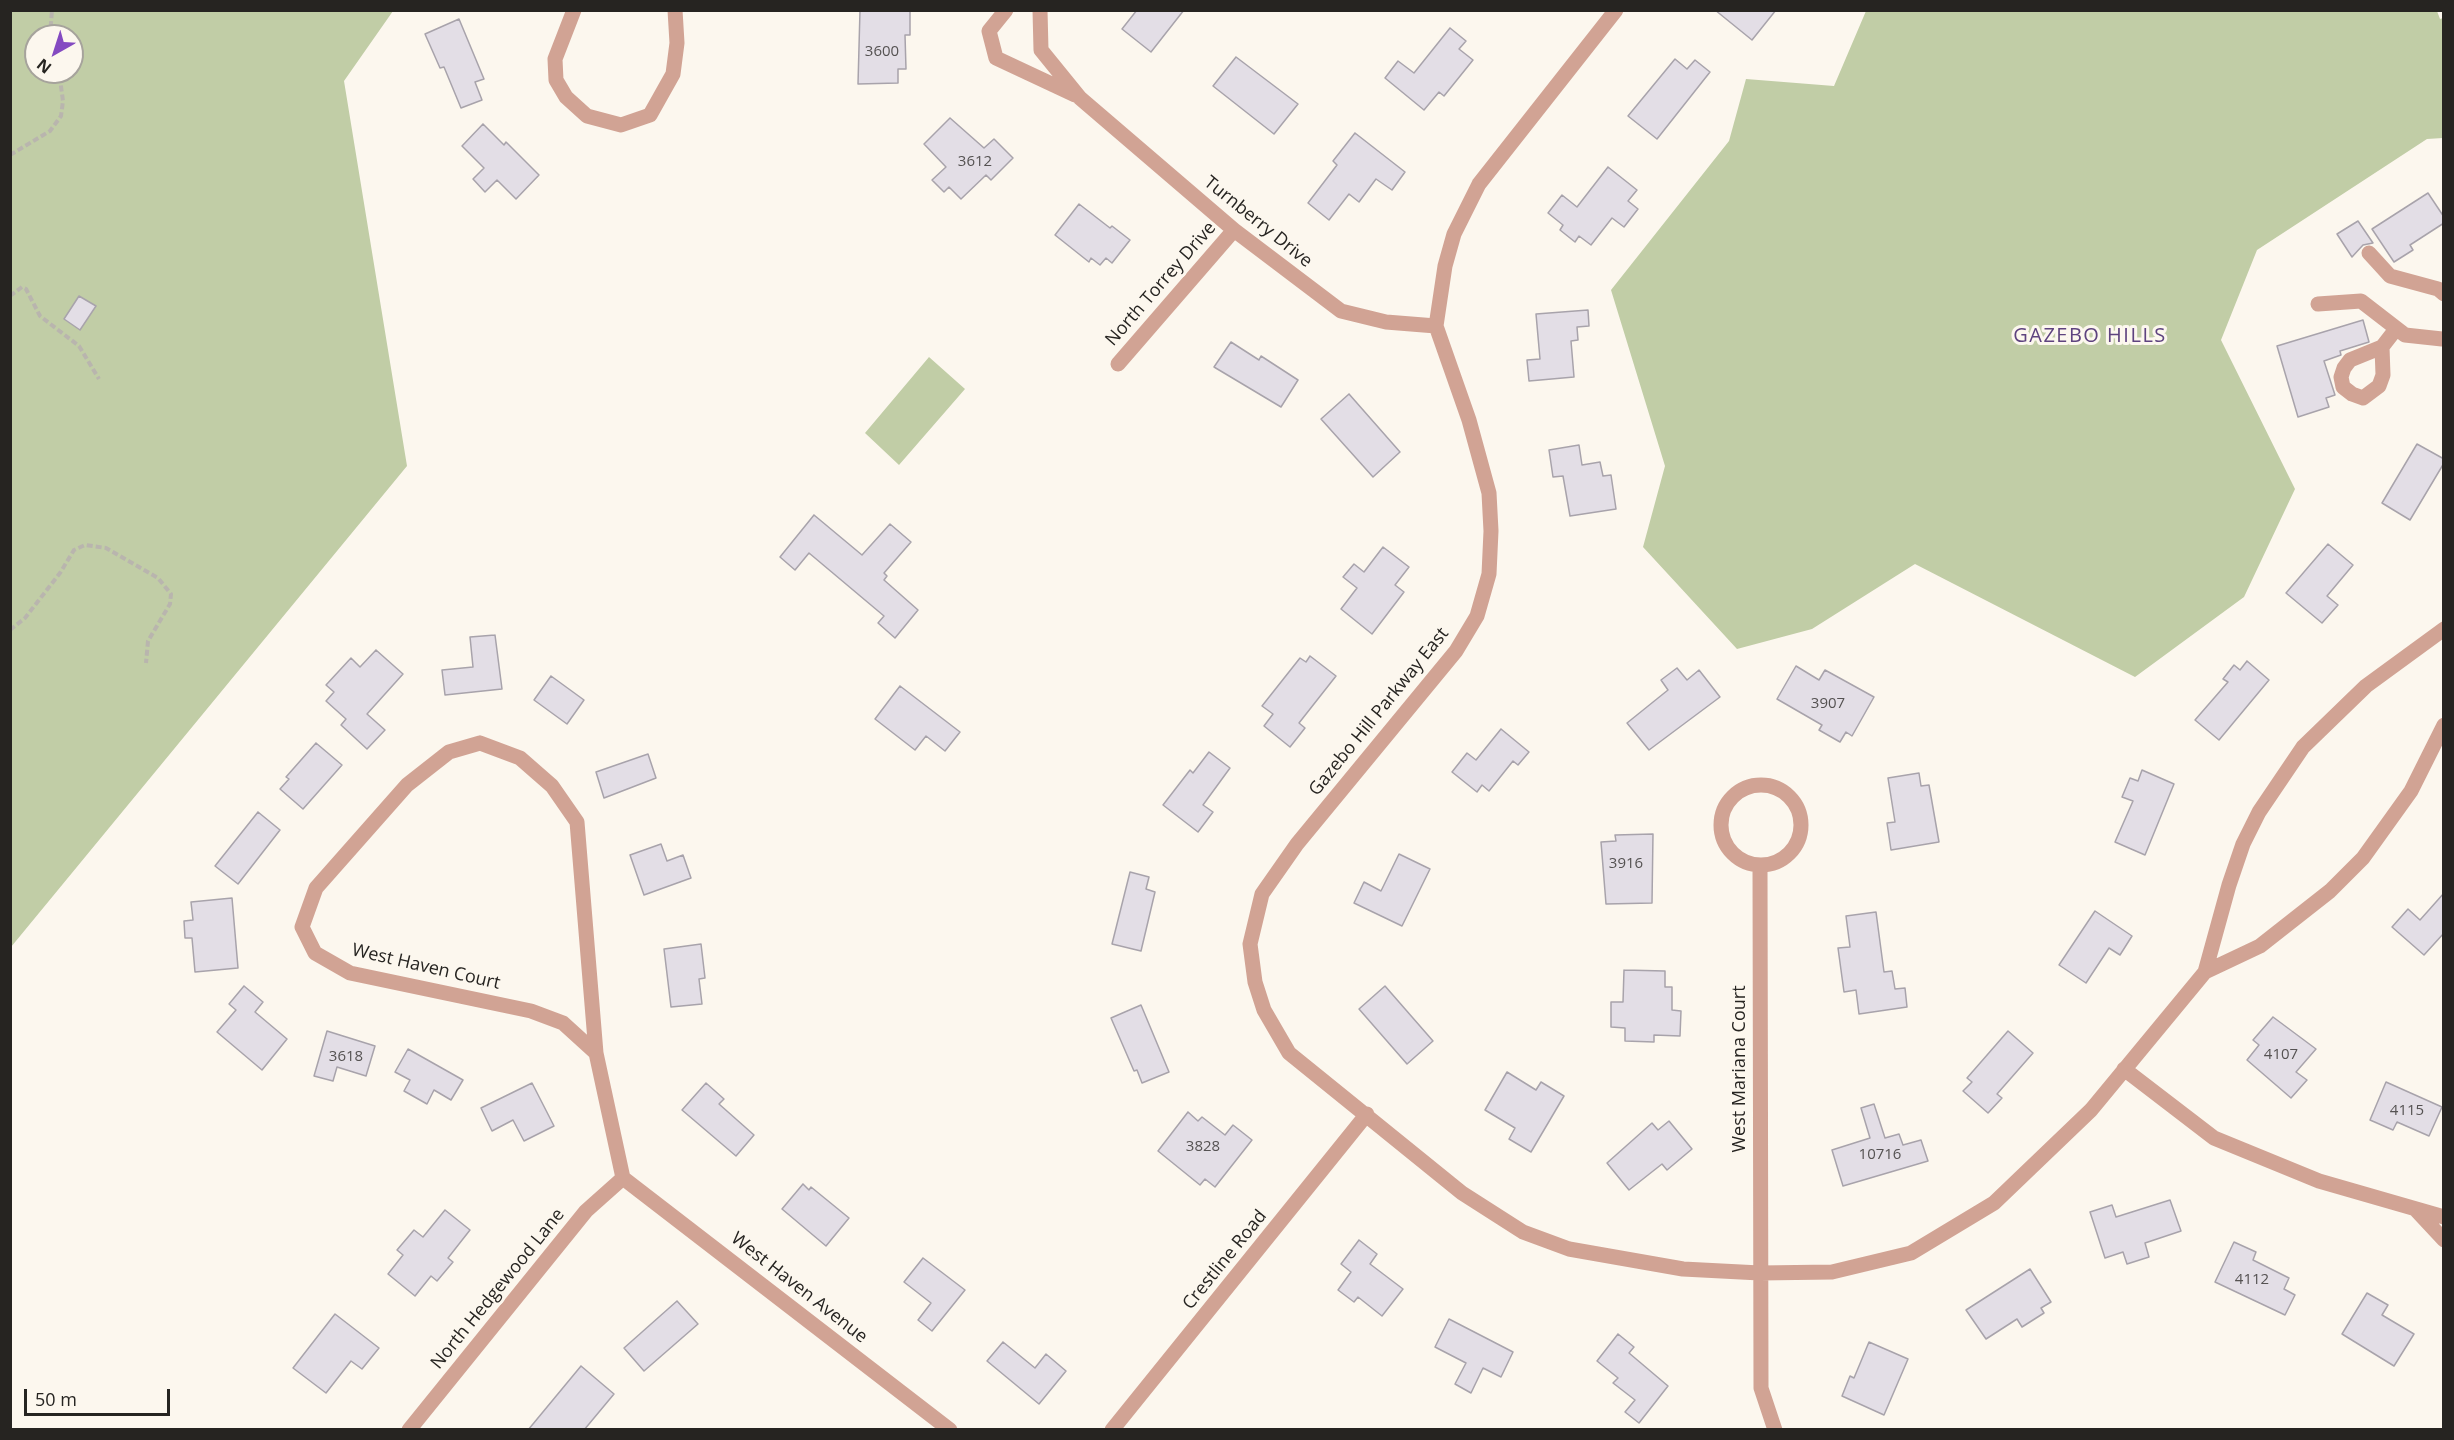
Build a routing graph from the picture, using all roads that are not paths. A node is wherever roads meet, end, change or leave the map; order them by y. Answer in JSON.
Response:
{"nodes":[{"id":1,"x":574,"y":10,"type":"edge"},
{"id":2,"x":675,"y":10,"type":"edge"},
{"id":3,"x":1006,"y":10,"type":"edge"},
{"id":4,"x":1040,"y":10,"type":"edge"},
{"id":5,"x":1616,"y":10,"type":"edge"},
{"id":6,"x":1080,"y":98,"type":"junction"},
{"id":7,"x":1234,"y":230,"type":"junction"},
{"id":8,"x":2368,"y":253,"type":"dead end"},
{"id":9,"x":2444,"y":294,"type":"edge"},
{"id":10,"x":2318,"y":304,"type":"dead end"},
{"id":11,"x":1436,"y":326,"type":"junction"},
{"id":12,"x":2396,"y":330,"type":"junction"},
{"id":13,"x":2443,"y":338,"type":"edge"},
{"id":14,"x":2382,"y":347,"type":"dead end"},
{"id":15,"x":1118,"y":364,"type":"dead end"},
{"id":16,"x":2444,"y":629,"type":"edge"},
{"id":17,"x":2444,"y":725,"type":"edge"},
{"id":18,"x":1760,"y":865,"type":"junction"},
{"id":19,"x":2205,"y":972,"type":"junction"},
{"id":20,"x":596,"y":1053,"type":"junction"},
{"id":21,"x":2124,"y":1069,"type":"junction"},
{"id":22,"x":1367,"y":1114,"type":"junction"},
{"id":23,"x":622,"y":1178,"type":"junction"},
{"id":24,"x":2416,"y":1210,"type":"junction"},
{"id":25,"x":2444,"y":1217,"type":"edge"},
{"id":26,"x":2444,"y":1240,"type":"edge"},
{"id":27,"x":1760,"y":1273,"type":"junction"},
{"id":28,"x":409,"y":1430,"type":"edge"},
{"id":29,"x":950,"y":1430,"type":"edge"},
{"id":30,"x":1112,"y":1430,"type":"edge"},
{"id":31,"x":1775,"y":1430,"type":"edge"}],
"edges":[{"from":1,"to":2,"type":"street"},
{"from":3,"to":6,"type":"street","name":"Turnberry Drive"},
{"from":4,"to":6,"type":"street","name":"Turnberry Drive"},
{"from":5,"to":11,"type":"street","name":"Gazebo Hill Parkway East"},
{"from":6,"to":7,"type":"street","name":"Turnberry Drive"},
{"from":7,"to":11,"type":"street","name":"Turnberry Drive"},
{"from":7,"to":15,"type":"street","name":"North Torrey Drive"},
{"from":8,"to":9,"type":"street"},
{"from":10,"to":12,"type":"street"},
{"from":11,"to":22,"type":"street","name":"Gazebo Hill Parkway East"},
{"from":12,"to":13,"type":"street"},
{"from":12,"to":14,"type":"street"},
{"from":16,"to":19,"type":"street"},
{"from":17,"to":19,"type":"street"},
{"from":18,"to":18,"type":"street"},
{"from":18,"to":27,"type":"street","name":"West Mariana Court"},
{"from":19,"to":21,"type":"street","name":"Gazebo Hill Parkway East"},
{"from":20,"to":20,"type":"street","name":"West Haven Court"},
{"from":20,"to":23,"type":"street","name":"West Haven Court"},
{"from":21,"to":24,"type":"street"},
{"from":21,"to":27,"type":"street","name":"Gazebo Hill Parkway East"},
{"from":22,"to":27,"type":"street","name":"Gazebo Hill Parkway East"},
{"from":22,"to":30,"type":"street","name":"Crestline Road"},
{"from":23,"to":28,"type":"street","name":"North Hedgewood Lane"},
{"from":23,"to":29,"type":"street","name":"West Haven Avenue"},
{"from":24,"to":25,"type":"street"},
{"from":24,"to":26,"type":"street"},
{"from":27,"to":31,"type":"street","name":"West Mariana Court"}]}
